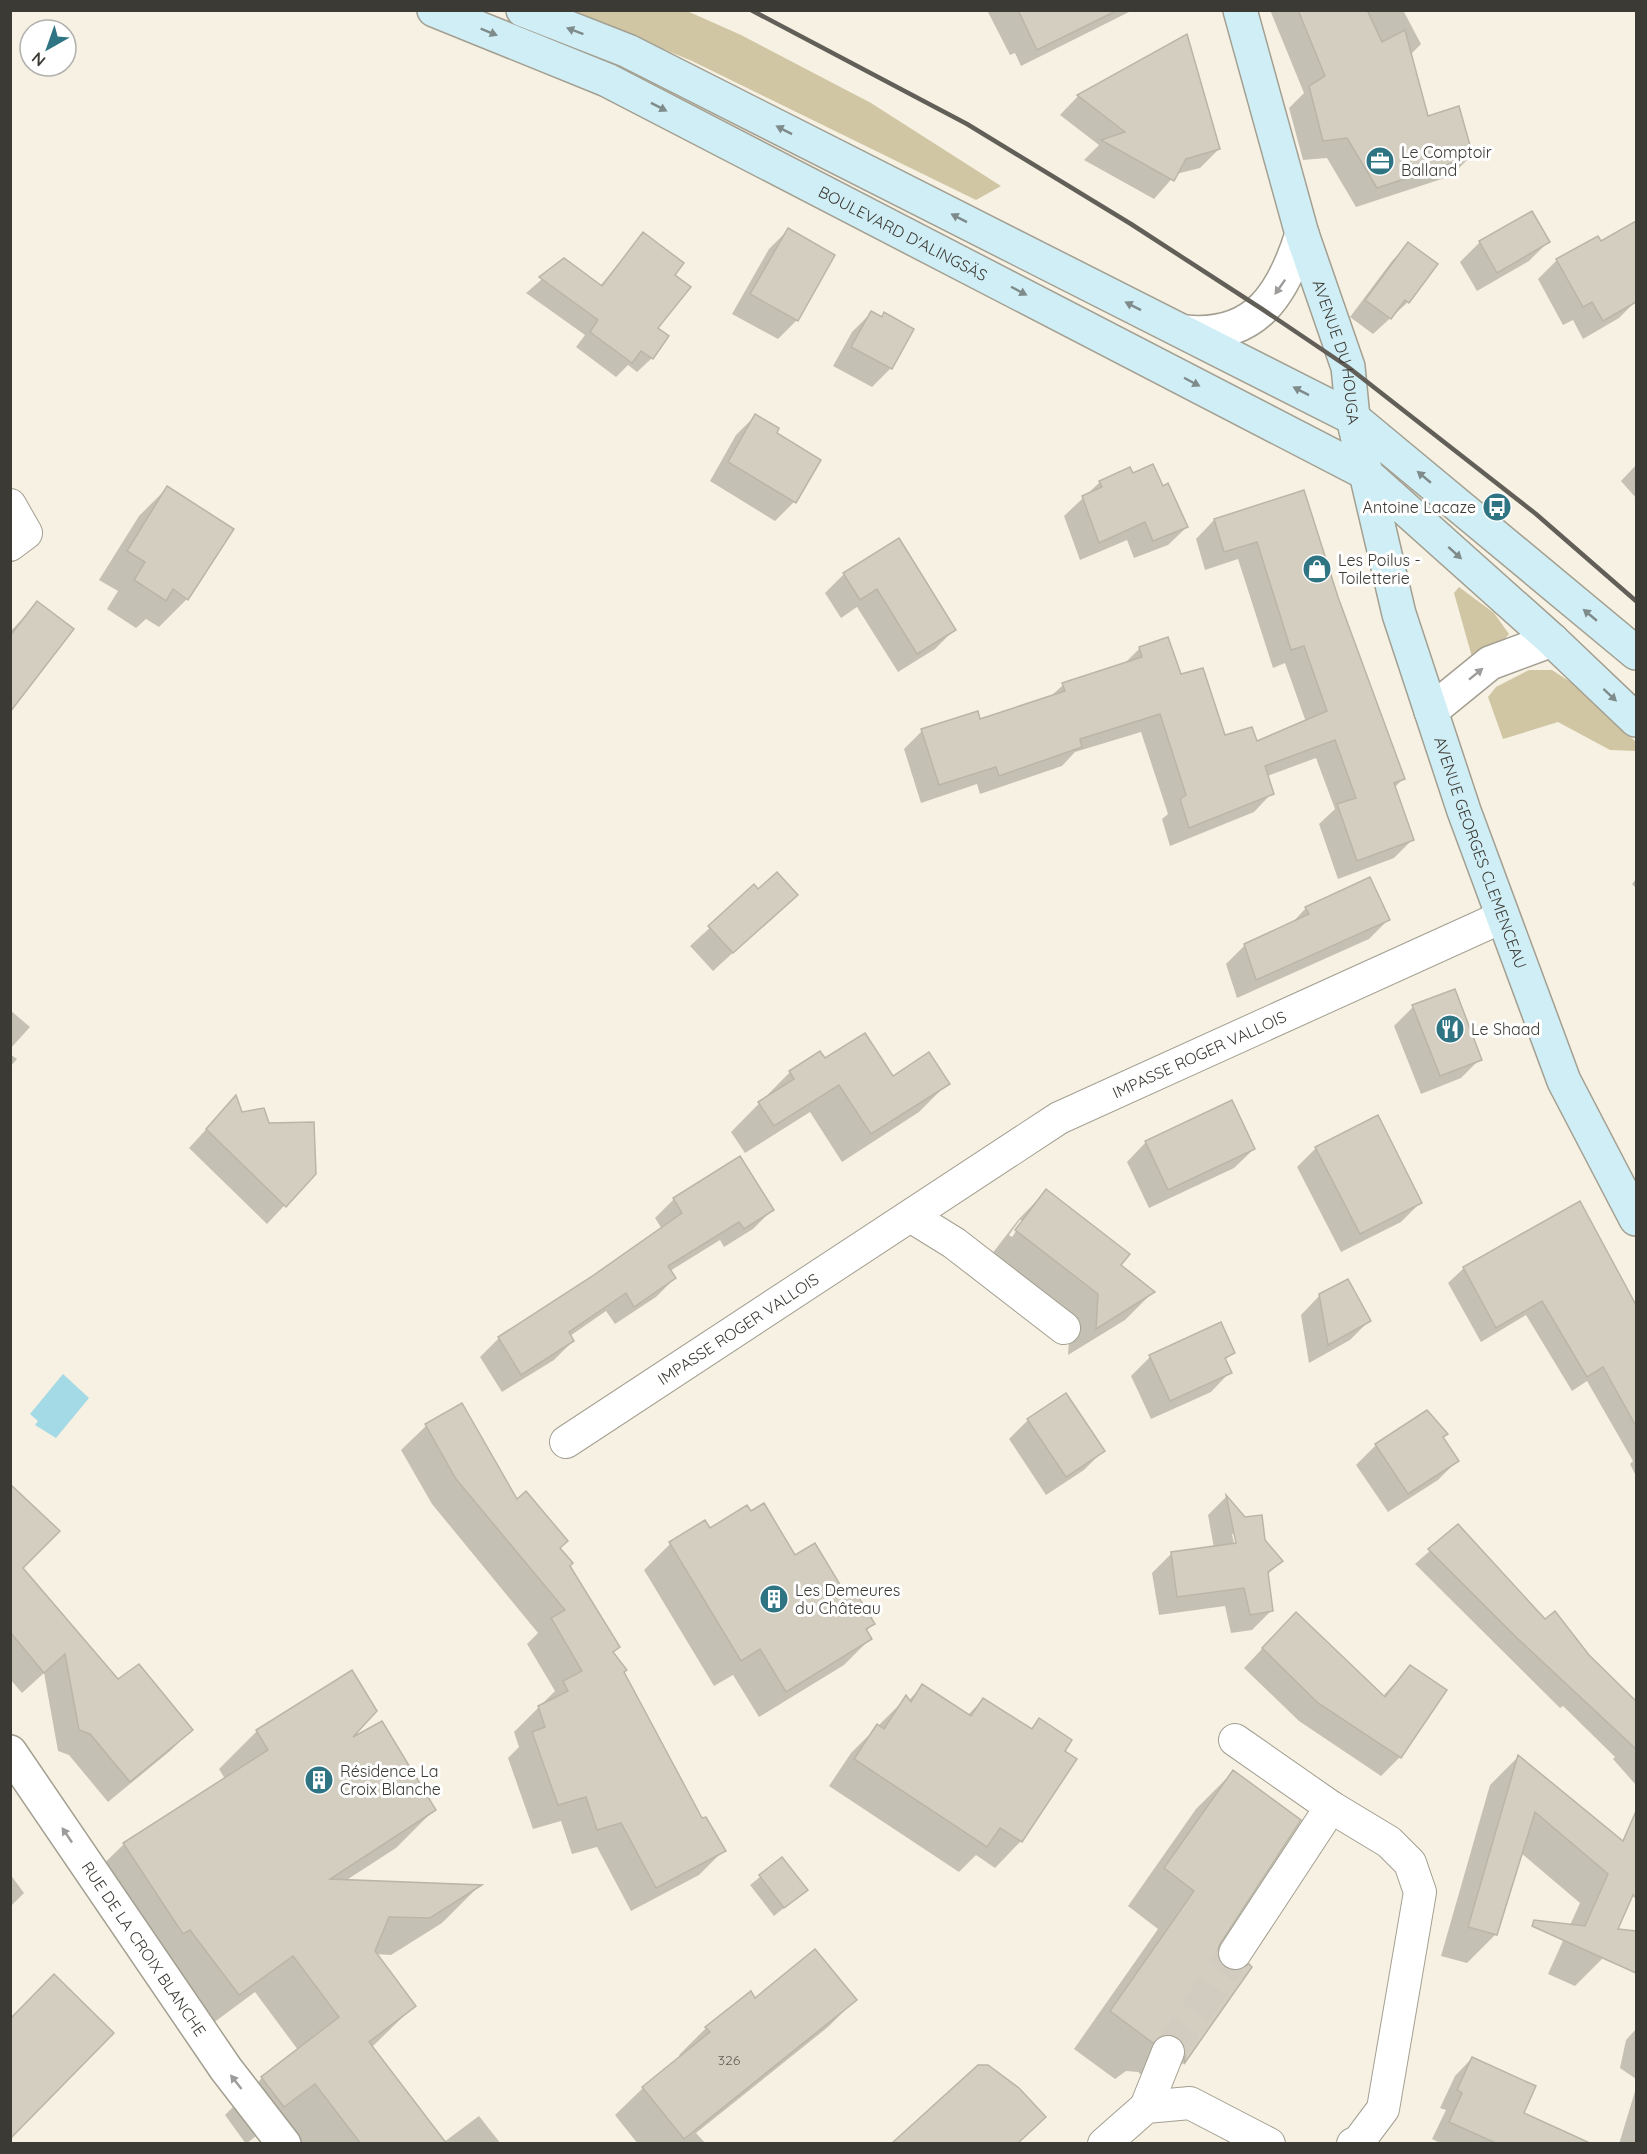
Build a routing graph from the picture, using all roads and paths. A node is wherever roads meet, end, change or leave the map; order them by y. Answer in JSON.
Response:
{"nodes":[{"id":1,"x":434,"y":10,"type":"edge"},
{"id":2,"x":523,"y":10,"type":"edge"},
{"id":3,"x":1240,"y":10,"type":"edge"},
{"id":4,"x":1302,"y":234,"type":"junction"},
{"id":5,"x":1185,"y":332,"type":"junction"},
{"id":6,"x":1353,"y":418,"type":"junction"},
{"id":7,"x":1364,"y":471,"type":"junction"},
{"id":8,"x":10,"y":505,"type":"edge"},
{"id":9,"x":10,"y":545,"type":"edge"},
{"id":10,"x":1552,"y":640,"type":"junction"},
{"id":11,"x":1636,"y":653,"type":"edge"},
{"id":12,"x":1431,"y":711,"type":"junction"},
{"id":13,"x":1636,"y":720,"type":"edge"},
{"id":14,"x":1502,"y":917,"type":"junction"},
{"id":15,"x":912,"y":1217,"type":"junction"},
{"id":16,"x":1636,"y":1219,"type":"edge"},
{"id":17,"x":1064,"y":1328,"type":"dead end"},
{"id":18,"x":566,"y":1442,"type":"dead end"},
{"id":19,"x":1235,"y":1740,"type":"dead end"},
{"id":20,"x":10,"y":1752,"type":"edge"},
{"id":21,"x":1331,"y":1807,"type":"junction"},
{"id":22,"x":1235,"y":1953,"type":"tunnel mouth"},
{"id":23,"x":1168,"y":2052,"type":"tunnel mouth"},
{"id":24,"x":1146,"y":2107,"type":"junction"},
{"id":25,"x":284,"y":2144,"type":"edge"},
{"id":26,"x":1104,"y":2144,"type":"edge"},
{"id":27,"x":1269,"y":2144,"type":"edge"},
{"id":28,"x":1353,"y":2144,"type":"edge"}],
"edges":[{"from":1,"to":7,"type":"main road","name":"BOULEVARD D'ALINGSÄS","one_way":true},
{"from":5,"to":2,"type":"main road","one_way":true},
{"from":3,"to":4,"type":"main road","name":"AVENUE DU HOUGA"},
{"from":4,"to":5,"type":"street","name":"AVENUE DU HOUGA","one_way":true},
{"from":4,"to":6,"type":"main road","name":"AVENUE DU HOUGA"},
{"from":6,"to":5,"type":"main road","one_way":true},
{"from":6,"to":7,"type":"main road","name":"AVENUE DU HOUGA"},
{"from":11,"to":6,"type":"main road","one_way":true},
{"from":7,"to":10,"type":"main road","name":"BOULEVARD D'ALINGSÄS","one_way":true},
{"from":7,"to":12,"type":"main road","name":"AVENUE GEORGES CLEMENCEAU"},
{"from":8,"to":9,"type":"street"},
{"from":12,"to":10,"type":"street","one_way":true},
{"from":10,"to":13,"type":"main road","name":"BOULEVARD D'ALINGSÄS","one_way":true},
{"from":12,"to":14,"type":"main road","name":"AVENUE GEORGES CLEMENCEAU"},
{"from":14,"to":15,"type":"street","name":"IMPASSE ROGER VALLOIS"},
{"from":14,"to":16,"type":"main road","name":"AVENUE GEORGES CLEMENCEAU"},
{"from":15,"to":17,"type":"street"},
{"from":15,"to":18,"type":"street","name":"IMPASSE ROGER VALLOIS"},
{"from":19,"to":21,"type":"street"},
{"from":25,"to":20,"type":"street","name":"RUE DE LA CROIX BLANCHE","one_way":true},
{"from":21,"to":22,"type":"street"},
{"from":21,"to":28,"type":"street"},
{"from":23,"to":24,"type":"street"},
{"from":24,"to":26,"type":"street"},
{"from":24,"to":27,"type":"street"}]}
